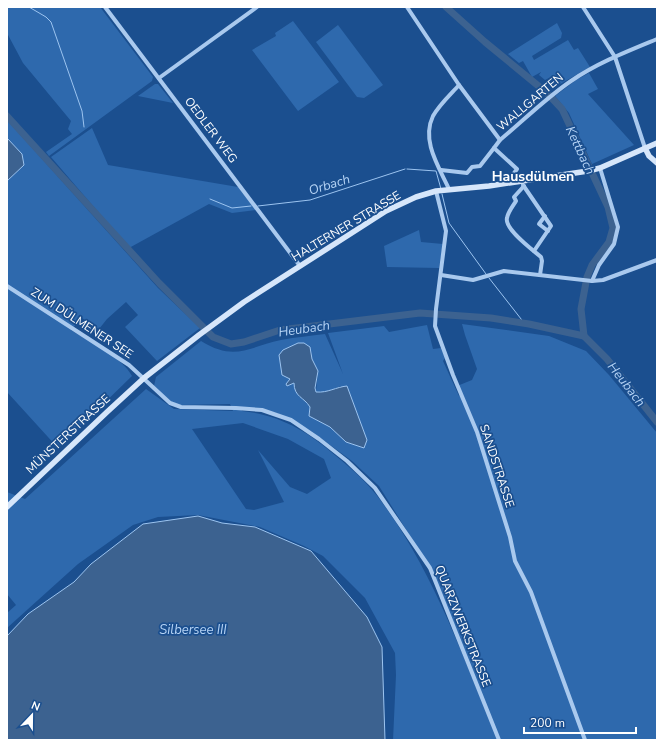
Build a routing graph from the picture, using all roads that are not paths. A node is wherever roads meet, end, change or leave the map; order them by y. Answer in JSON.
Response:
{"nodes":[{"id":1,"x":105,"y":7,"type":"edge"},
{"id":2,"x":257,"y":7,"type":"edge"},
{"id":3,"x":406,"y":7,"type":"edge"},
{"id":4,"x":583,"y":7,"type":"edge"},
{"id":5,"x":657,"y":39,"type":"edge"},
{"id":6,"x":615,"y":57,"type":"junction"},
{"id":7,"x":159,"y":78,"type":"junction"},
{"id":8,"x":458,"y":85,"type":"junction"},
{"id":9,"x":500,"y":140,"type":"junction"},
{"id":10,"x":657,"y":143,"type":"edge"},
{"id":11,"x":494,"y":148,"type":"junction"},
{"id":12,"x":645,"y":148,"type":"junction"},
{"id":13,"x":657,"y":163,"type":"edge"},
{"id":14,"x":599,"y":168,"type":"junction"},
{"id":15,"x":441,"y":170,"type":"junction"},
{"id":16,"x":506,"y":184,"type":"junction"},
{"id":17,"x":523,"y":184,"type":"junction"},
{"id":18,"x":442,"y":190,"type":"junction"},
{"id":19,"x":545,"y":216,"type":"junction"},
{"id":20,"x":548,"y":230,"type":"junction"},
{"id":21,"x":534,"y":251,"type":"junction"},
{"id":22,"x":657,"y":260,"type":"edge"},
{"id":23,"x":300,"y":266,"type":"junction"},
{"id":24,"x":441,"y":275,"type":"junction"},
{"id":25,"x":540,"y":275,"type":"junction"},
{"id":26,"x":590,"y":281,"type":"junction"},
{"id":27,"x":7,"y":286,"type":"edge"},
{"id":28,"x":144,"y":378,"type":"junction"},
{"id":29,"x":7,"y":507,"type":"edge"},
{"id":30,"x":499,"y":740,"type":"edge"},
{"id":31,"x":585,"y":740,"type":"edge"}],
"edges":[{"from":1,"to":7,"type":"street","name":"OEDLER WEG"},
{"from":2,"to":7,"type":"street"},
{"from":3,"to":8,"type":"street","name":"WALLGARTEN"},
{"from":4,"to":6,"type":"street"},
{"from":5,"to":6,"type":"street","name":"WALLGARTEN"},
{"from":6,"to":9,"type":"street","name":"WALLGARTEN"},
{"from":6,"to":12,"type":"street"},
{"from":7,"to":23,"type":"street","name":"OEDLER WEG"},
{"from":8,"to":9,"type":"street","name":"WALLGARTEN"},
{"from":8,"to":15,"type":"street"},
{"from":9,"to":11,"type":"street","name":"WALLGARTEN"},
{"from":10,"to":12,"type":"main road","name":"HALTERNER STRASSE"},
{"from":11,"to":15,"type":"street","name":"WALLGARTEN"},
{"from":11,"to":16,"type":"street","name":"WALLGARTEN"},
{"from":12,"to":13,"type":"main road"},
{"from":12,"to":14,"type":"main road","name":"HALTERNER STRASSE"},
{"from":14,"to":17,"type":"main road","name":"HALTERNER STRASSE"},
{"from":14,"to":26,"type":"street"},
{"from":15,"to":18,"type":"street"},
{"from":16,"to":17,"type":"main road","name":"HALTERNER STRASSE"},
{"from":16,"to":18,"type":"main road","name":"HALTERNER STRASSE"},
{"from":17,"to":19,"type":"street"},
{"from":17,"to":21,"type":"street"},
{"from":18,"to":23,"type":"main road","name":"HALTERNER STRASSE"},
{"from":18,"to":24,"type":"street","name":"SANDSTRASSE"},
{"from":19,"to":20,"type":"street"},
{"from":19,"to":20,"type":"street"},
{"from":20,"to":21,"type":"street"},
{"from":21,"to":25,"type":"street"},
{"from":22,"to":26,"type":"street"},
{"from":23,"to":28,"type":"main road","name":"HALTERNER STRASSE"},
{"from":24,"to":25,"type":"street"},
{"from":24,"to":31,"type":"street","name":"SANDSTRASSE"},
{"from":25,"to":26,"type":"street"},
{"from":27,"to":28,"type":"street","name":"ZUM DÜLMENER SEE"},
{"from":28,"to":29,"type":"main road","name":"MÜNSTERSTRASSE"},
{"from":28,"to":30,"type":"street","name":"QUARZWERKSTRASSE"}]}
